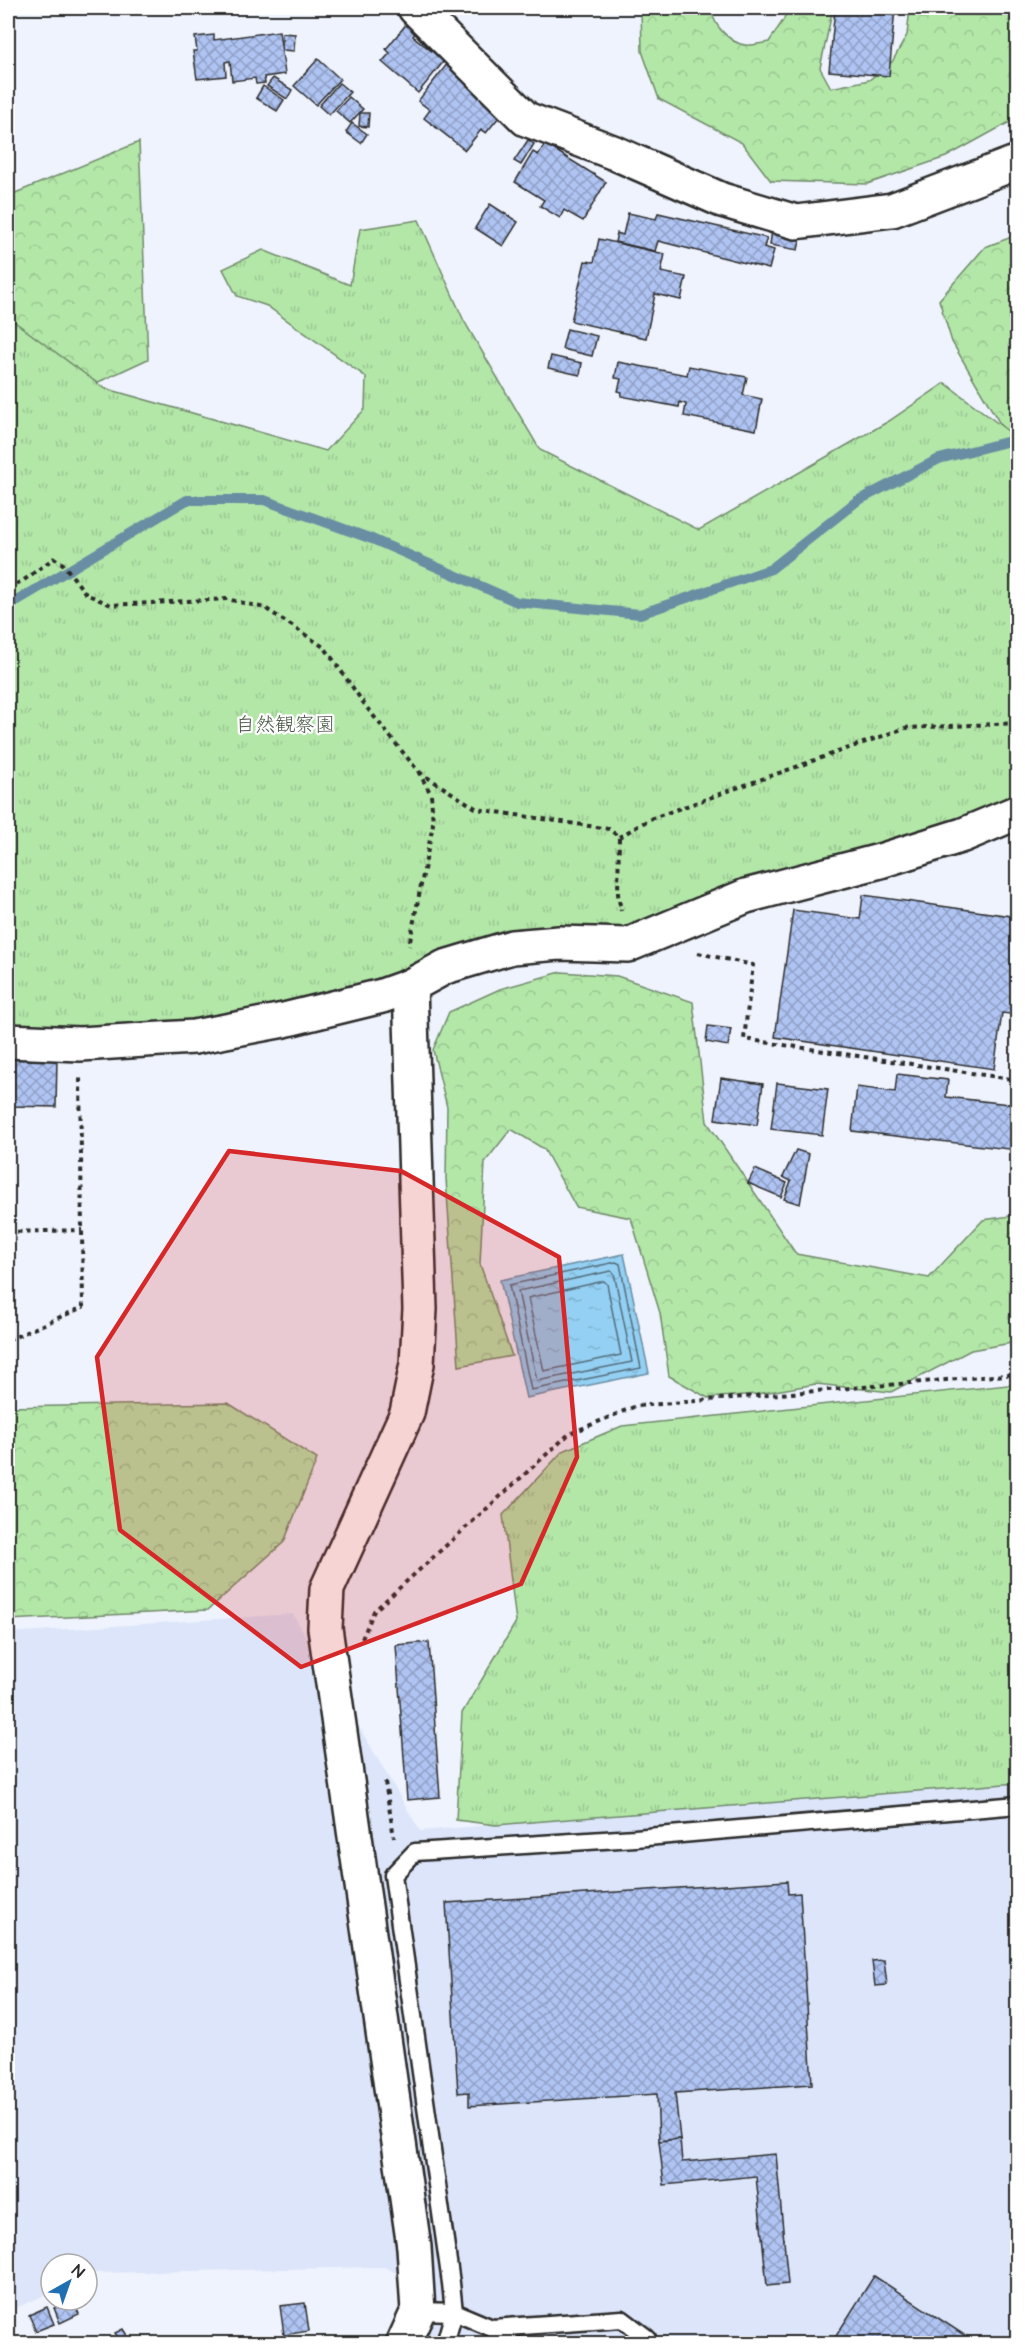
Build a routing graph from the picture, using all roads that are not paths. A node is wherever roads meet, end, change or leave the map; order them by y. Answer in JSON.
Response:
{"nodes":[{"id":1,"x":415,"y":8,"type":"edge"},
{"id":2,"x":1017,"y":162,"type":"edge"},
{"id":3,"x":1017,"y":812,"type":"edge"},
{"id":4,"x":410,"y":986,"type":"junction"},
{"id":5,"x":8,"y":1041,"type":"edge"},
{"id":6,"x":1017,"y":1805,"type":"edge"},
{"id":7,"x":418,"y":2311,"type":"junction"},
{"id":8,"x":454,"y":2312,"type":"junction"},
{"id":9,"x":492,"y":2328,"type":"junction"},
{"id":10,"x":403,"y":2343,"type":"edge"},
{"id":11,"x":445,"y":2343,"type":"edge"},
{"id":12,"x":514,"y":2343,"type":"edge"},
{"id":13,"x":648,"y":2343,"type":"edge"}],
"edges":[{"from":1,"to":2,"type":"street"},
{"from":3,"to":4,"type":"street"},
{"from":4,"to":5,"type":"street"},
{"from":4,"to":7,"type":"street"},
{"from":6,"to":8,"type":"lane"},
{"from":7,"to":8,"type":"lane"},
{"from":7,"to":10,"type":"street"},
{"from":8,"to":9,"type":"lane"},
{"from":8,"to":11,"type":"lane"},
{"from":9,"to":12,"type":"lane"},
{"from":9,"to":13,"type":"lane"}]}
